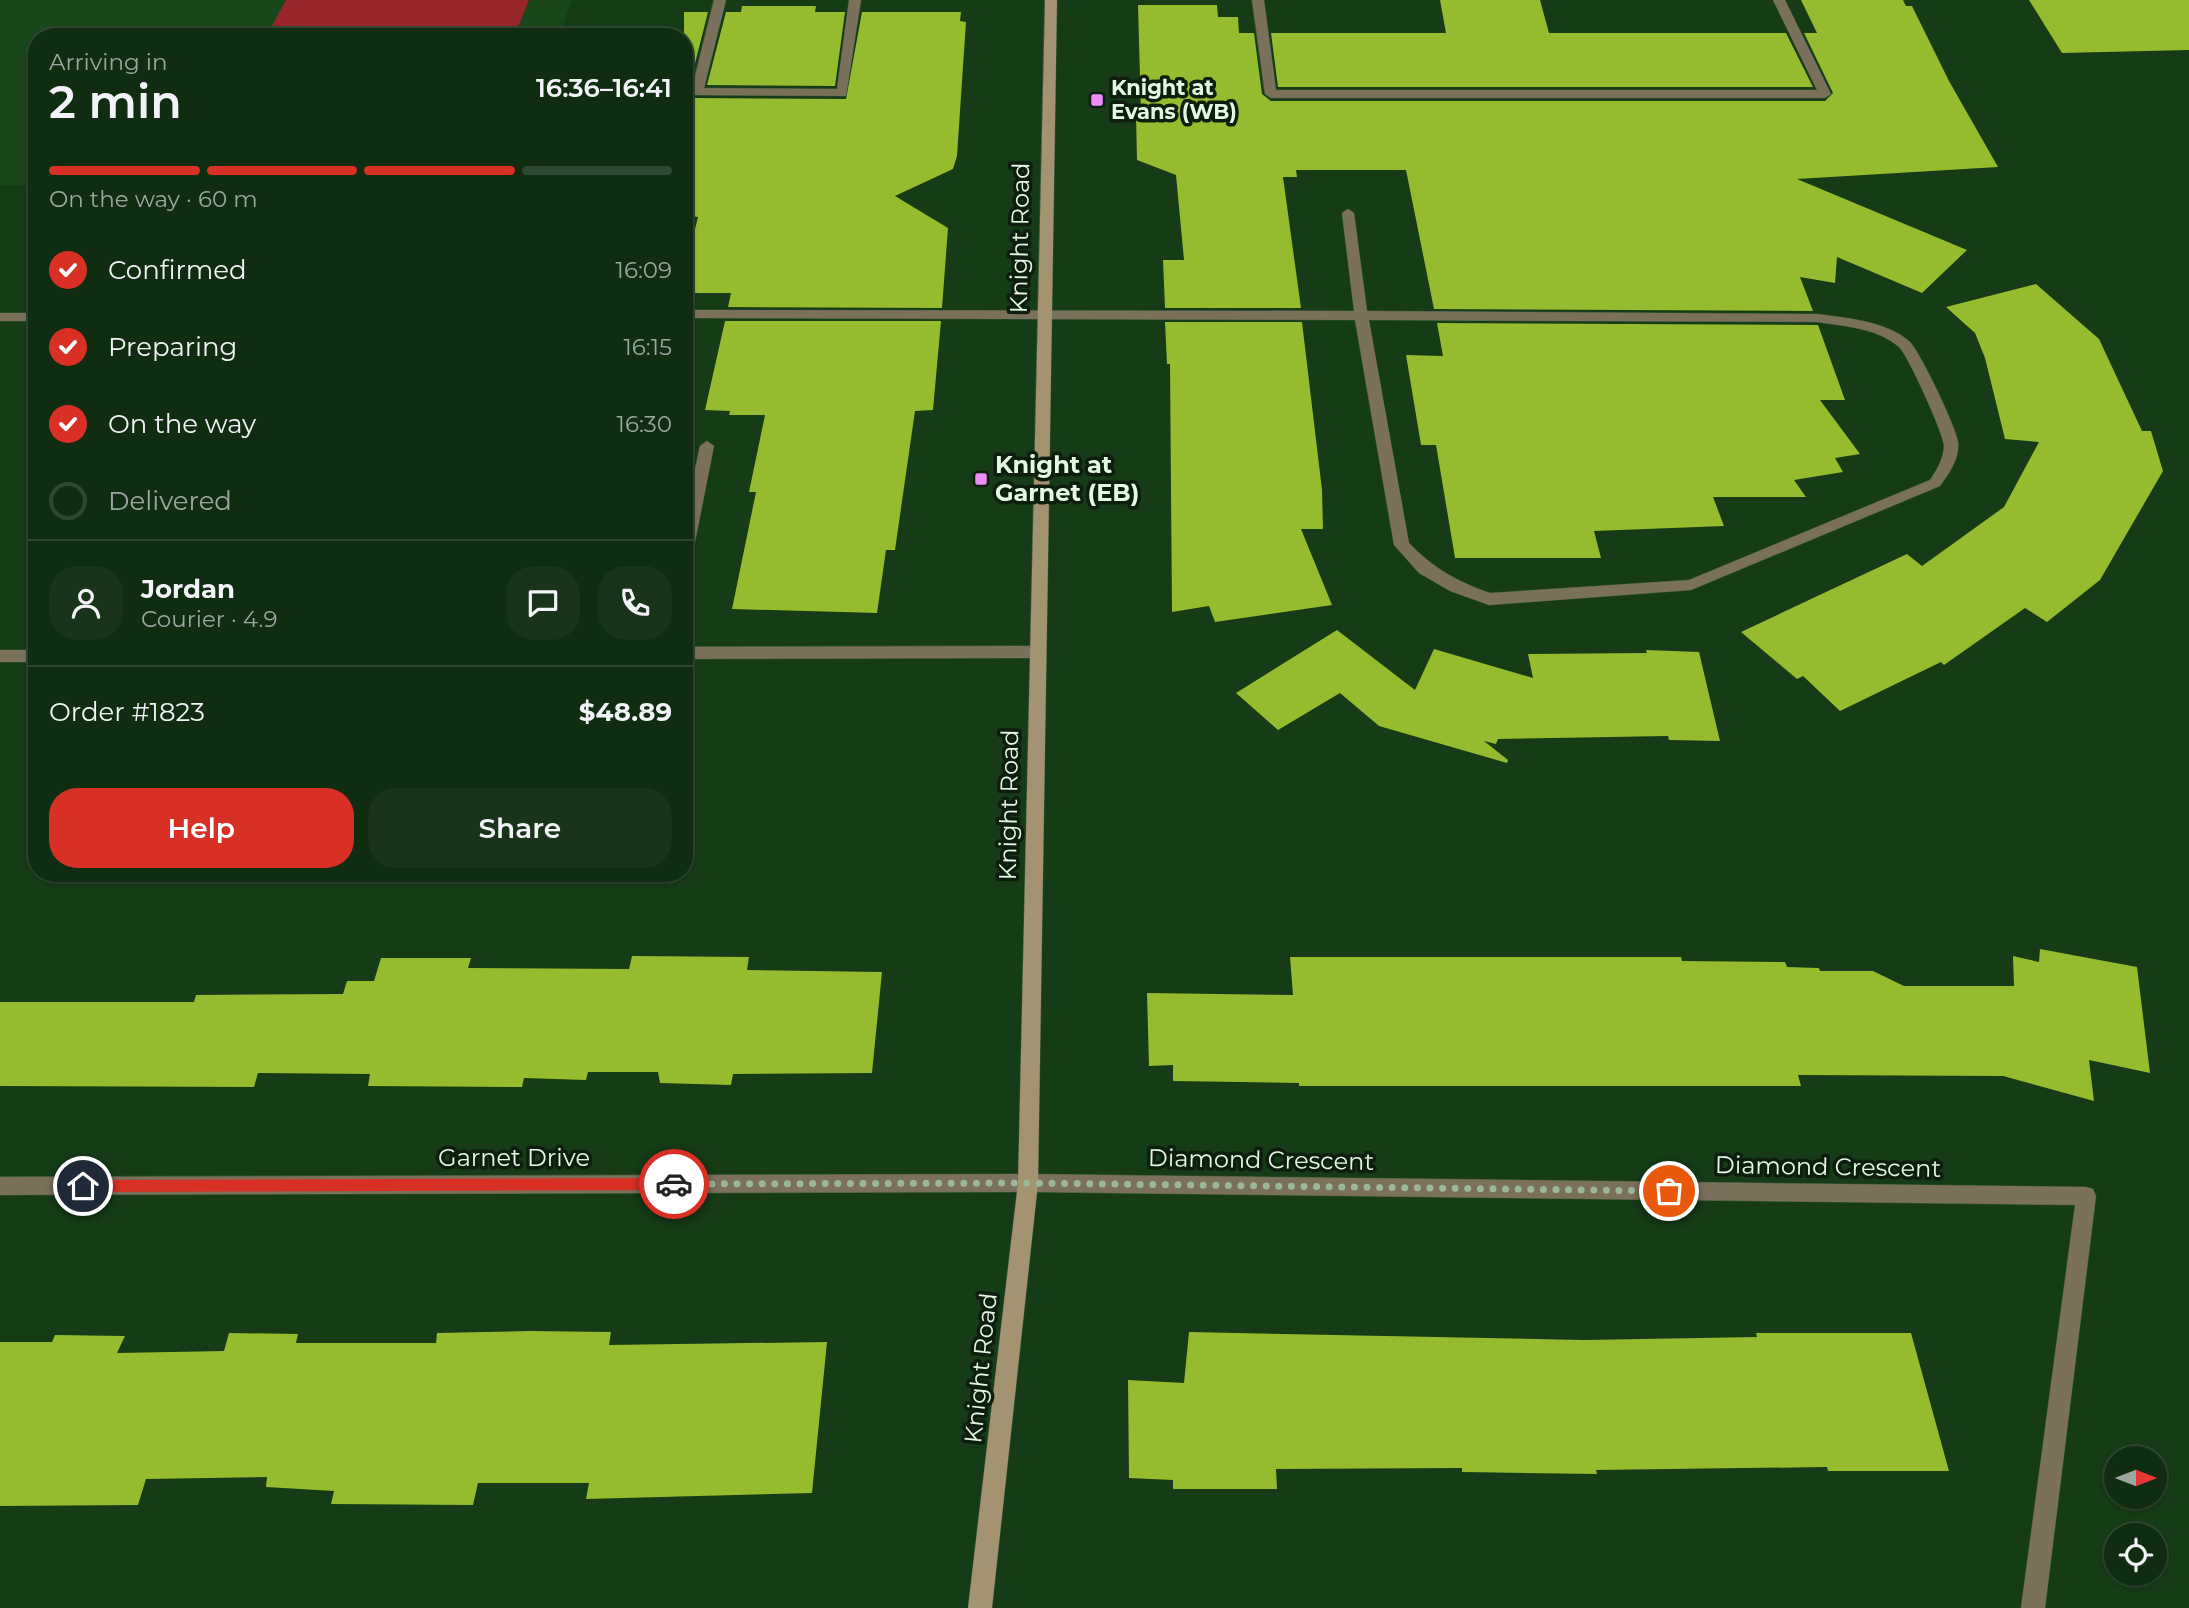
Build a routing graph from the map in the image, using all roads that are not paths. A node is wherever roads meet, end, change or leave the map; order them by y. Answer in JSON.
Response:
{"nodes":[{"id":1,"x":720,"y":0,"type":"edge"},
{"id":2,"x":855,"y":0,"type":"edge"},
{"id":3,"x":1051,"y":0,"type":"edge"},
{"id":4,"x":1258,"y":0,"type":"edge"},
{"id":5,"x":1779,"y":0,"type":"edge"},
{"id":6,"x":1348,"y":213,"type":"dead end"},
{"id":7,"x":1044,"y":313,"type":"junction"},
{"id":8,"x":693,"y":314,"type":"edge"},
{"id":9,"x":1361,"y":315,"type":"junction"},
{"id":10,"x":0,"y":317,"type":"edge"},
{"id":11,"x":28,"y":317,"type":"edge"},
{"id":12,"x":707,"y":446,"type":"dead end"},
{"id":13,"x":693,"y":514,"type":"edge"},
{"id":14,"x":1038,"y":652,"type":"junction"},
{"id":15,"x":693,"y":653,"type":"edge"},
{"id":16,"x":0,"y":656,"type":"edge"},
{"id":17,"x":28,"y":656,"type":"edge"},
{"id":18,"x":1028,"y":1183,"type":"junction"},
{"id":19,"x":0,"y":1186,"type":"edge"},
{"id":20,"x":980,"y":1608,"type":"edge"},
{"id":21,"x":2033,"y":1608,"type":"edge"}],
"edges":[{"from":1,"to":2,"type":"street"},
{"from":3,"to":7,"type":"street","name":"Knight Road"},
{"from":4,"to":5,"type":"street"},
{"from":6,"to":9,"type":"street"},
{"from":7,"to":8,"type":"street"},
{"from":7,"to":9,"type":"street"},
{"from":7,"to":14,"type":"street","name":"Knight Road"},
{"from":9,"to":9,"type":"street"},
{"from":10,"to":11,"type":"street"},
{"from":12,"to":13,"type":"street"},
{"from":14,"to":15,"type":"street"},
{"from":14,"to":18,"type":"street","name":"Knight Road"},
{"from":16,"to":17,"type":"street"},
{"from":18,"to":19,"type":"street","name":"Garnet Drive"},
{"from":18,"to":20,"type":"street","name":"Knight Road"},
{"from":18,"to":21,"type":"street","name":"Diamond Crescent"}]}
